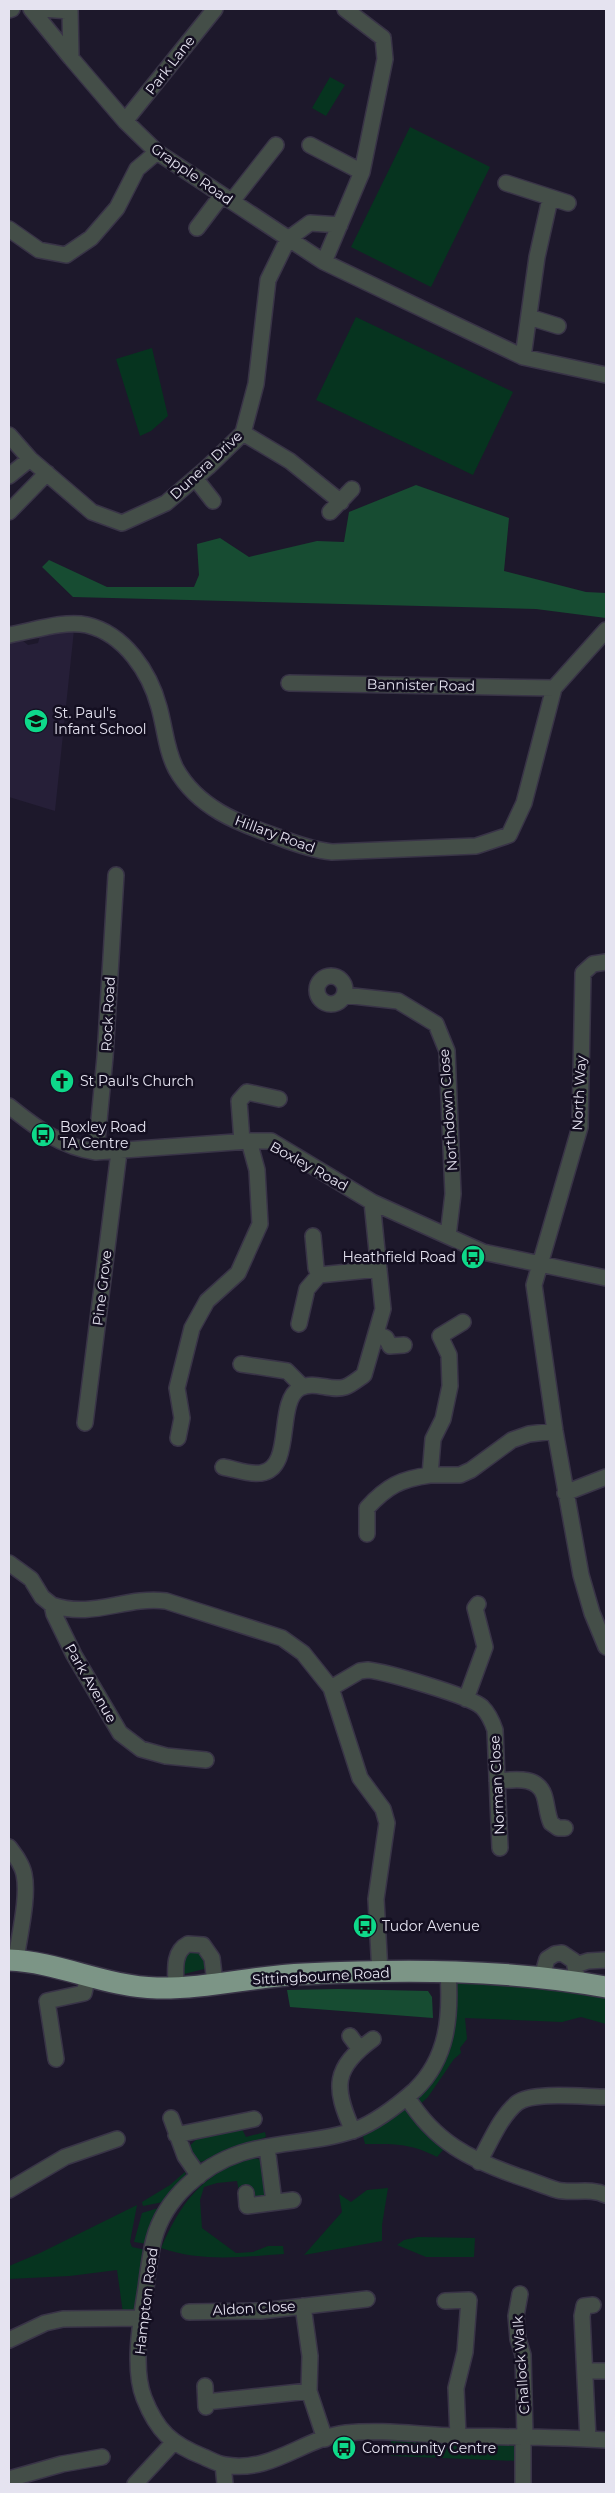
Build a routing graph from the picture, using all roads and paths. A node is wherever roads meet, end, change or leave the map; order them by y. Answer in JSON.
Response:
{"nodes":[{"id":1,"x":31,"y":9,"type":"edge"},
{"id":2,"x":42,"y":9,"type":"edge"},
{"id":3,"x":214,"y":9,"type":"edge"},
{"id":4,"x":345,"y":9,"type":"edge"},
{"id":5,"x":70,"y":10,"type":"edge"},
{"id":6,"x":71,"y":58,"type":"junction"},
{"id":7,"x":125,"y":121,"type":"junction"},
{"id":8,"x":310,"y":145,"type":"dead end"},
{"id":9,"x":276,"y":146,"type":"dead end"},
{"id":10,"x":158,"y":152,"type":"junction"},
{"id":11,"x":362,"y":172,"type":"junction"},
{"id":12,"x":506,"y":183,"type":"dead end"},
{"id":13,"x":227,"y":198,"type":"junction"},
{"id":14,"x":550,"y":199,"type":"junction"},
{"id":15,"x":568,"y":203,"type":"dead end"},
{"id":16,"x":340,"y":225,"type":"junction"},
{"id":17,"x":9,"y":228,"type":"edge"},
{"id":18,"x":197,"y":228,"type":"dead end"},
{"id":19,"x":288,"y":239,"type":"junction"},
{"id":20,"x":324,"y":262,"type":"junction"},
{"id":21,"x":529,"y":317,"type":"junction"},
{"id":22,"x":558,"y":326,"type":"dead end"},
{"id":23,"x":523,"y":357,"type":"junction"},
{"id":24,"x":606,"y":375,"type":"edge"},
{"id":25,"x":243,"y":433,"type":"junction"},
{"id":26,"x":9,"y":435,"type":"edge"},
{"id":27,"x":30,"y":458,"type":"junction"},
{"id":28,"x":46,"y":473,"type":"junction"},
{"id":29,"x":9,"y":476,"type":"edge"},
{"id":30,"x":195,"y":478,"type":"junction"},
{"id":31,"x":352,"y":489,"type":"dead end"},
{"id":32,"x":213,"y":501,"type":"dead end"},
{"id":33,"x":9,"y":512,"type":"edge"},
{"id":34,"x":605,"y":630,"type":"edge"},
{"id":35,"x":9,"y":635,"type":"edge"},
{"id":36,"x":289,"y":683,"type":"dead end"},
{"id":37,"x":554,"y":688,"type":"junction"},
{"id":38,"x":116,"y":875,"type":"dead end"},
{"id":39,"x":606,"y":962,"type":"edge"},
{"id":40,"x":344,"y":995,"type":"dead end"},
{"id":41,"x":279,"y":1099,"type":"dead end"},
{"id":42,"x":9,"y":1106,"type":"edge"},
{"id":43,"x":246,"y":1141,"type":"junction"},
{"id":44,"x":96,"y":1152,"type":"junction"},
{"id":45,"x":119,"y":1152,"type":"junction"},
{"id":46,"x":372,"y":1202,"type":"junction"},
{"id":47,"x":313,"y":1236,"type":"dead end"},
{"id":48,"x":448,"y":1236,"type":"junction"},
{"id":49,"x":539,"y":1265,"type":"junction"},
{"id":50,"x":379,"y":1269,"type":"junction"},
{"id":51,"x":319,"y":1275,"type":"junction"},
{"id":52,"x":606,"y":1278,"type":"edge"},
{"id":53,"x":462,"y":1322,"type":"dead end"},
{"id":54,"x":298,"y":1324,"type":"dead end"},
{"id":55,"x":376,"y":1333,"type":"junction"},
{"id":56,"x":404,"y":1345,"type":"dead end"},
{"id":57,"x":241,"y":1364,"type":"dead end"},
{"id":58,"x":303,"y":1387,"type":"junction"},
{"id":59,"x":84,"y":1423,"type":"dead end"},
{"id":60,"x":555,"y":1431,"type":"junction"},
{"id":61,"x":178,"y":1438,"type":"dead end"},
{"id":62,"x":223,"y":1467,"type":"dead end"},
{"id":63,"x":430,"y":1475,"type":"junction"},
{"id":64,"x":606,"y":1477,"type":"edge"},
{"id":65,"x":565,"y":1493,"type":"junction"},
{"id":66,"x":367,"y":1534,"type":"dead end"},
{"id":67,"x":9,"y":1563,"type":"edge"},
{"id":68,"x":478,"y":1604,"type":"dead end"},
{"id":69,"x":52,"y":1605,"type":"junction"},
{"id":70,"x":606,"y":1648,"type":"edge"},
{"id":71,"x":331,"y":1688,"type":"junction"},
{"id":72,"x":466,"y":1699,"type":"junction"},
{"id":73,"x":206,"y":1760,"type":"dead end"},
{"id":74,"x":497,"y":1781,"type":"junction"},
{"id":75,"x":566,"y":1828,"type":"dead end"},
{"id":76,"x":9,"y":1847,"type":"edge"},
{"id":77,"x":500,"y":1848,"type":"dead end"},
{"id":78,"x":12,"y":1960,"type":"edge"},
{"id":79,"x":606,"y":1960,"type":"edge"},
{"id":80,"x":448,"y":1972,"type":"junction"},
{"id":81,"x":380,"y":1973,"type":"junction"},
{"id":82,"x":577,"y":1974,"type":"junction"},
{"id":83,"x":88,"y":1976,"type":"junction"},
{"id":84,"x":214,"y":1983,"type":"junction"},
{"id":85,"x":606,"y":1987,"type":"edge"},
{"id":86,"x":176,"y":1988,"type":"junction"},
{"id":87,"x":350,"y":2036,"type":"dead end"},
{"id":88,"x":373,"y":2039,"type":"dead end"},
{"id":89,"x":360,"y":2048,"type":"junction"},
{"id":90,"x":56,"y":2058,"type":"dead end"},
{"id":91,"x":408,"y":2097,"type":"junction"},
{"id":92,"x":606,"y":2097,"type":"edge"},
{"id":93,"x":171,"y":2118,"type":"dead end"},
{"id":94,"x":249,"y":2123,"type":"dead end"},
{"id":95,"x":353,"y":2131,"type":"junction"},
{"id":96,"x":176,"y":2135,"type":"junction"},
{"id":97,"x":118,"y":2139,"type":"dead end"},
{"id":98,"x":267,"y":2147,"type":"junction"},
{"id":99,"x":479,"y":2162,"type":"junction"},
{"id":100,"x":198,"y":2176,"type":"junction"},
{"id":101,"x":9,"y":2190,"type":"edge"},
{"id":102,"x":246,"y":2193,"type":"dead end"},
{"id":103,"x":606,"y":2195,"type":"edge"},
{"id":104,"x":293,"y":2200,"type":"dead end"},
{"id":105,"x":274,"y":2202,"type":"junction"},
{"id":106,"x":520,"y":2294,"type":"dead end"},
{"id":107,"x":367,"y":2299,"type":"dead end"},
{"id":108,"x":444,"y":2301,"type":"dead end"},
{"id":109,"x":593,"y":2305,"type":"dead end"},
{"id":110,"x":303,"y":2306,"type":"junction"},
{"id":111,"x":189,"y":2312,"type":"dead end"},
{"id":112,"x":141,"y":2318,"type":"junction"},
{"id":113,"x":9,"y":2340,"type":"edge"},
{"id":114,"x":585,"y":2371,"type":"junction"},
{"id":115,"x":606,"y":2371,"type":"edge"},
{"id":116,"x":205,"y":2386,"type":"dead end"},
{"id":117,"x":310,"y":2391,"type":"junction"},
{"id":118,"x":458,"y":2436,"type":"junction"},
{"id":119,"x":524,"y":2436,"type":"junction"},
{"id":120,"x":325,"y":2439,"type":"junction"},
{"id":121,"x":588,"y":2439,"type":"junction"},
{"id":122,"x":606,"y":2440,"type":"edge"},
{"id":123,"x":174,"y":2443,"type":"junction"},
{"id":124,"x":102,"y":2457,"type":"dead end"},
{"id":125,"x":223,"y":2465,"type":"junction"},
{"id":126,"x":9,"y":2482,"type":"edge"},
{"id":127,"x":135,"y":2484,"type":"edge"},
{"id":128,"x":226,"y":2484,"type":"edge"},
{"id":129,"x":523,"y":2484,"type":"edge"}],
"edges":[{"from":1,"to":6,"type":"street","name":"Grapple Road"},
{"from":2,"to":5,"type":"street"},
{"from":3,"to":7,"type":"street","name":"Park Lane"},
{"from":4,"to":11,"type":"street"},
{"from":5,"to":6,"type":"street"},
{"from":6,"to":7,"type":"street","name":"Grapple Road"},
{"from":7,"to":10,"type":"street","name":"Grapple Road"},
{"from":8,"to":11,"type":"street"},
{"from":9,"to":13,"type":"street"},
{"from":10,"to":13,"type":"street","name":"Grapple Road"},
{"from":10,"to":17,"type":"street"},
{"from":11,"to":16,"type":"street"},
{"from":12,"to":14,"type":"street"},
{"from":13,"to":18,"type":"street"},
{"from":13,"to":19,"type":"street","name":"Grapple Road"},
{"from":14,"to":15,"type":"street"},
{"from":14,"to":21,"type":"street"},
{"from":16,"to":19,"type":"street"},
{"from":16,"to":20,"type":"street"},
{"from":19,"to":20,"type":"street","name":"Grapple Road"},
{"from":19,"to":25,"type":"street","name":"Dunera Drive"},
{"from":20,"to":23,"type":"street","name":"Grapple Road"},
{"from":21,"to":22,"type":"street"},
{"from":21,"to":23,"type":"street"},
{"from":23,"to":24,"type":"street","name":"Grapple Road"},
{"from":25,"to":30,"type":"street","name":"Dunera Drive"},
{"from":25,"to":31,"type":"street"},
{"from":26,"to":27,"type":"street","name":"Dunera Drive"},
{"from":27,"to":28,"type":"street","name":"Dunera Drive"},
{"from":27,"to":29,"type":"street"},
{"from":28,"to":30,"type":"street","name":"Dunera Drive"},
{"from":28,"to":33,"type":"street"},
{"from":30,"to":32,"type":"street"},
{"from":34,"to":37,"type":"street","name":"Hillary Road"},
{"from":35,"to":37,"type":"street","name":"Hillary Road"},
{"from":36,"to":37,"type":"street","name":"Bannister Road"},
{"from":38,"to":44,"type":"street","name":"Rock Road"},
{"from":39,"to":49,"type":"street","name":"North Way"},
{"from":40,"to":48,"type":"street","name":"Northdown Close"},
{"from":41,"to":43,"type":"street"},
{"from":42,"to":44,"type":"street","name":"Boxley Road"},
{"from":43,"to":45,"type":"street","name":"Boxley Road"},
{"from":43,"to":46,"type":"street","name":"Boxley Road"},
{"from":43,"to":61,"type":"street"},
{"from":44,"to":45,"type":"street","name":"Boxley Road"},
{"from":45,"to":59,"type":"street","name":"Pine Grove"},
{"from":46,"to":48,"type":"street","name":"Boxley Road"},
{"from":46,"to":50,"type":"street"},
{"from":47,"to":51,"type":"street"},
{"from":48,"to":49,"type":"street","name":"Boxley Road"},
{"from":49,"to":52,"type":"street","name":"Boxley Road"},
{"from":49,"to":60,"type":"street"},
{"from":50,"to":51,"type":"street"},
{"from":50,"to":55,"type":"street"},
{"from":51,"to":54,"type":"street"},
{"from":53,"to":63,"type":"street"},
{"from":55,"to":56,"type":"street"},
{"from":55,"to":58,"type":"street"},
{"from":57,"to":58,"type":"street"},
{"from":58,"to":62,"type":"street"},
{"from":60,"to":63,"type":"street"},
{"from":60,"to":65,"type":"street"},
{"from":63,"to":66,"type":"street"},
{"from":64,"to":65,"type":"street"},
{"from":65,"to":70,"type":"street"},
{"from":67,"to":69,"type":"street","name":"Park Avenue"},
{"from":68,"to":72,"type":"street"},
{"from":69,"to":71,"type":"street"},
{"from":69,"to":73,"type":"street","name":"Park Avenue"},
{"from":71,"to":72,"type":"street","name":"Norman Close"},
{"from":71,"to":81,"type":"street"},
{"from":72,"to":74,"type":"street","name":"Norman Close"},
{"from":74,"to":75,"type":"street"},
{"from":74,"to":77,"type":"street","name":"Norman Close"},
{"from":76,"to":78,"type":"street"},
{"from":78,"to":83,"type":"highway","name":"Sittingbourne Road"},
{"from":79,"to":82,"type":"street"},
{"from":80,"to":81,"type":"highway","name":"Sittingbourne Road"},
{"from":80,"to":82,"type":"highway","name":"Sittingbourne Road"},
{"from":80,"to":91,"type":"street","name":"Hampton Road"},
{"from":81,"to":84,"type":"highway","name":"Sittingbourne Road"},
{"from":82,"to":85,"type":"highway","name":"Sittingbourne Road"},
{"from":83,"to":86,"type":"highway","name":"Sittingbourne Road"},
{"from":83,"to":90,"type":"street"},
{"from":84,"to":86,"type":"highway","name":"Sittingbourne Road"},
{"from":84,"to":86,"type":"street"},
{"from":87,"to":89,"type":"street"},
{"from":88,"to":89,"type":"street"},
{"from":89,"to":95,"type":"street"},
{"from":91,"to":95,"type":"street","name":"Hampton Road"},
{"from":91,"to":99,"type":"street"},
{"from":92,"to":99,"type":"street"},
{"from":93,"to":96,"type":"street"},
{"from":94,"to":96,"type":"street"},
{"from":95,"to":98,"type":"street","name":"Hampton Road"},
{"from":96,"to":100,"type":"street"},
{"from":97,"to":101,"type":"street"},
{"from":98,"to":100,"type":"street","name":"Hampton Road"},
{"from":98,"to":105,"type":"street"},
{"from":99,"to":103,"type":"street"},
{"from":100,"to":112,"type":"street","name":"Hampton Road"},
{"from":102,"to":105,"type":"street"},
{"from":104,"to":105,"type":"street"},
{"from":106,"to":119,"type":"street","name":"Challock Walk"},
{"from":107,"to":110,"type":"street","name":"Aldon Close"},
{"from":108,"to":118,"type":"street"},
{"from":109,"to":114,"type":"street"},
{"from":110,"to":111,"type":"street","name":"Aldon Close"},
{"from":110,"to":117,"type":"street","name":"Aldon Close"},
{"from":112,"to":113,"type":"street"},
{"from":112,"to":123,"type":"street","name":"Hampton Road"},
{"from":114,"to":115,"type":"street"},
{"from":114,"to":121,"type":"street"},
{"from":116,"to":117,"type":"street"},
{"from":117,"to":120,"type":"street","name":"Aldon Close"},
{"from":118,"to":119,"type":"street","name":"Hampton Road"},
{"from":118,"to":120,"type":"street","name":"Hampton Road"},
{"from":119,"to":121,"type":"street","name":"Hampton Road"},
{"from":119,"to":129,"type":"street","name":"Challock Walk"},
{"from":120,"to":125,"type":"street","name":"Hampton Road"},
{"from":121,"to":122,"type":"street","name":"Hampton Road"},
{"from":123,"to":125,"type":"street","name":"Hampton Road"},
{"from":123,"to":127,"type":"street"},
{"from":124,"to":126,"type":"street"},
{"from":125,"to":128,"type":"street"}]}
